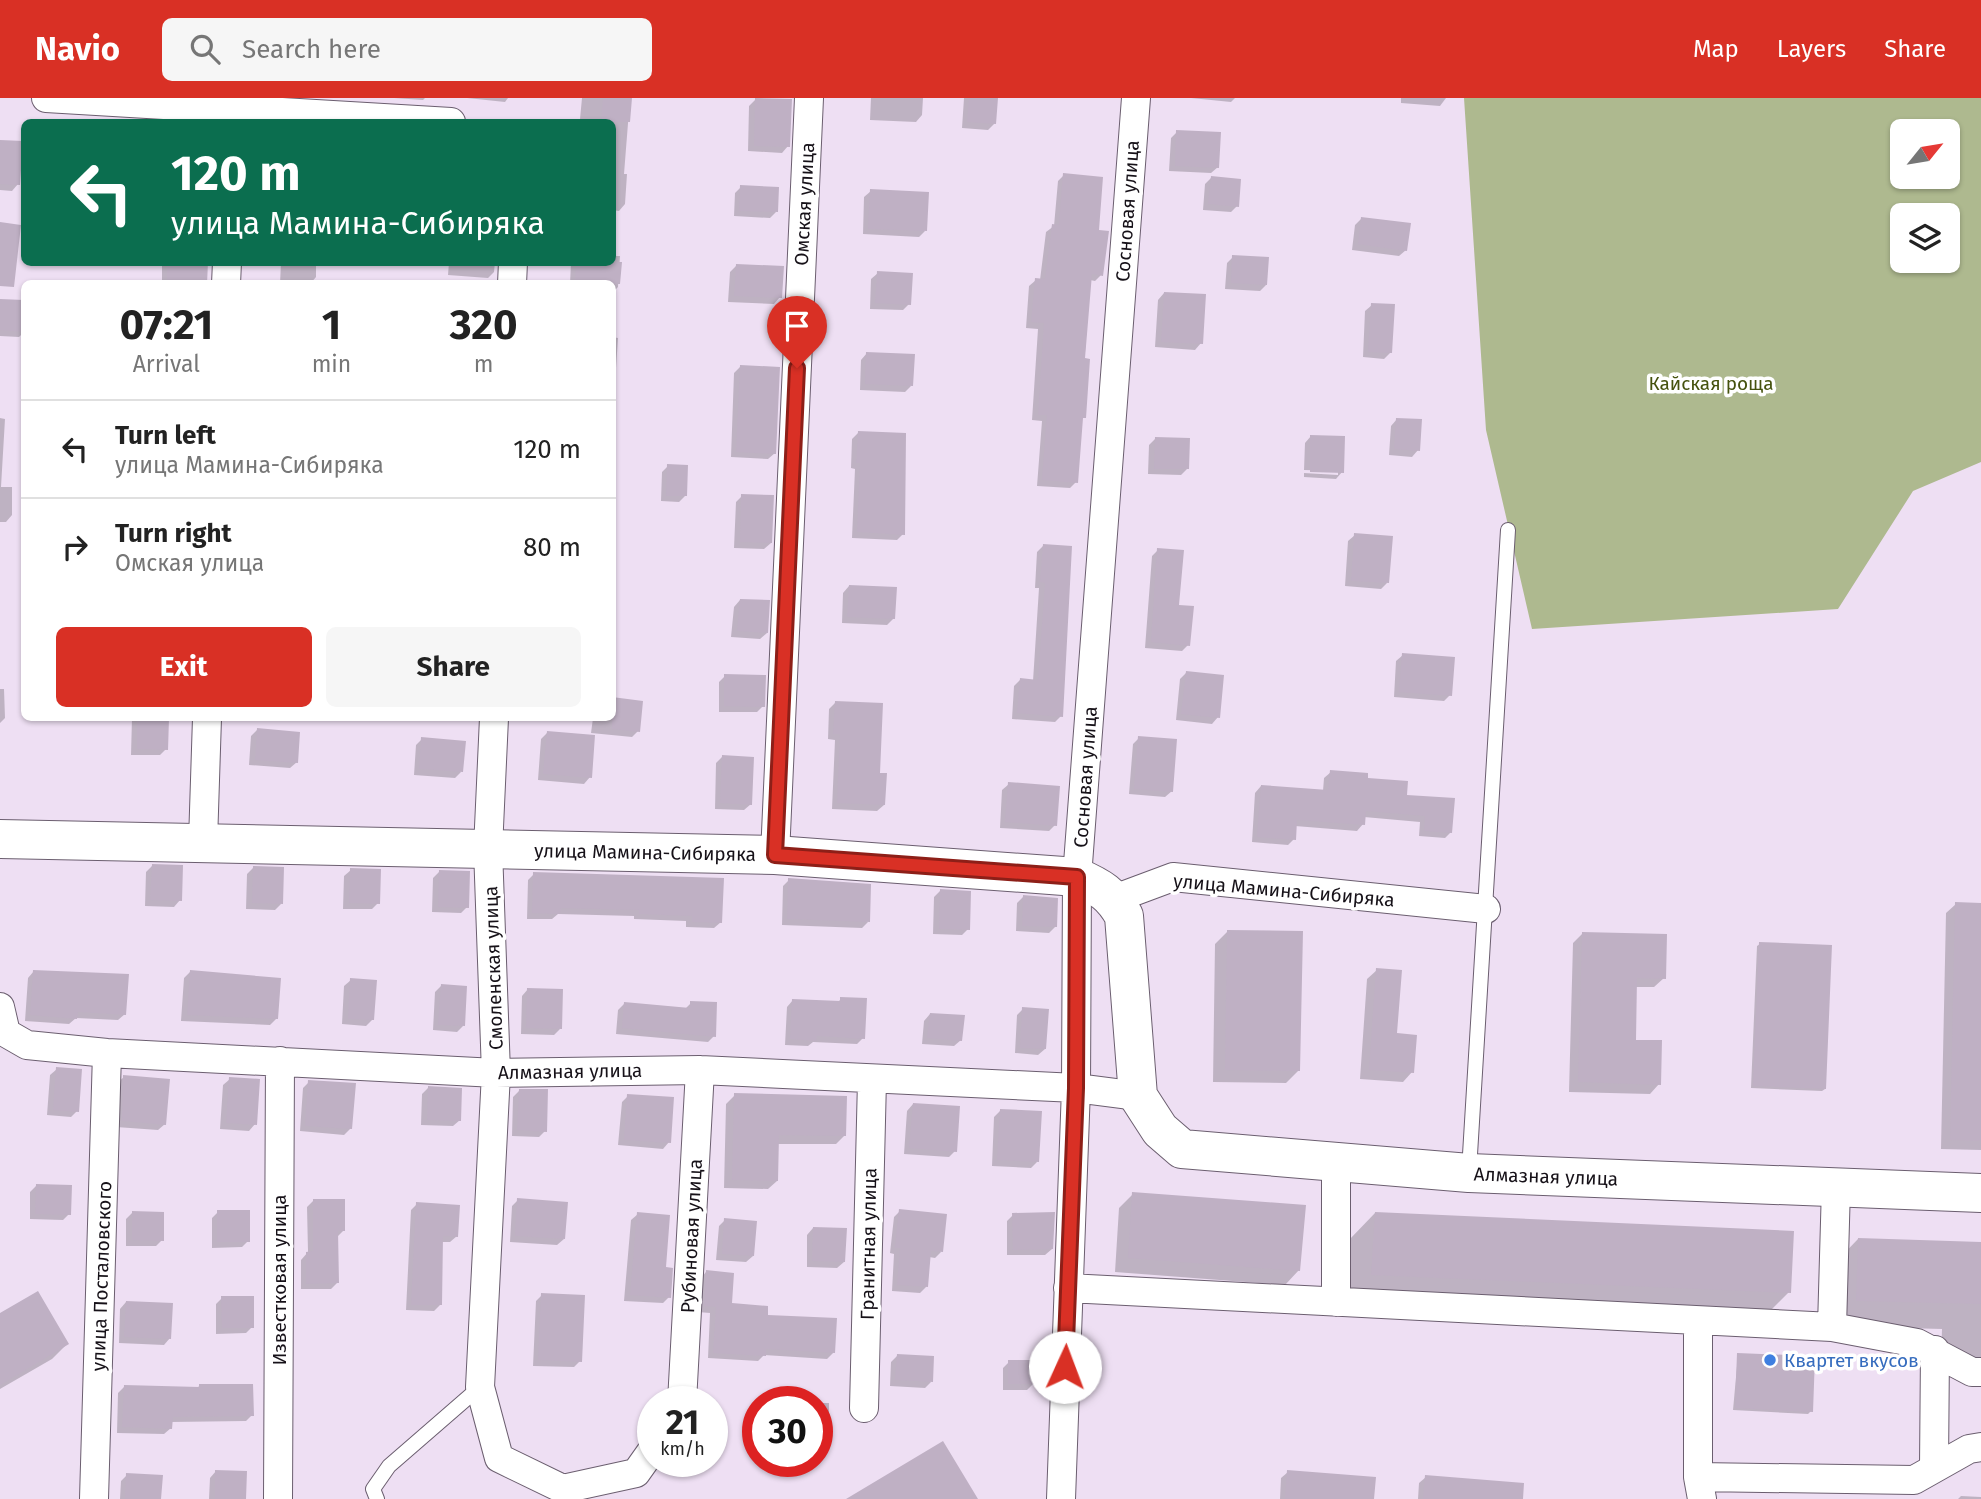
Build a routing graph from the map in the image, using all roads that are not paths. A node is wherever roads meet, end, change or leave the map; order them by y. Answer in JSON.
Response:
{"nodes":[{"id":1,"x":46,"y":98,"type":"edge"},
{"id":2,"x":809,"y":98,"type":"edge"},
{"id":3,"x":1136,"y":98,"type":"edge"},
{"id":4,"x":234,"y":110,"type":"edge"},
{"id":5,"x":397,"y":119,"type":"edge"},
{"id":6,"x":1508,"y":530,"type":"dead end"},
{"id":7,"x":207,"y":721,"type":"edge"},
{"id":8,"x":494,"y":721,"type":"edge"},
{"id":9,"x":0,"y":839,"type":"edge"},
{"id":10,"x":203,"y":842,"type":"junction"},
{"id":11,"x":488,"y":849,"type":"junction"},
{"id":12,"x":775,"y":855,"type":"junction"},
{"id":13,"x":1077,"y":877,"type":"junction"},
{"id":14,"x":1114,"y":899,"type":"junction"},
{"id":15,"x":1486,"y":909,"type":"junction"},
{"id":16,"x":2,"y":1026,"type":"edge"},
{"id":17,"x":107,"y":1053,"type":"junction"},
{"id":18,"x":280,"y":1061,"type":"junction"},
{"id":19,"x":700,"y":1070,"type":"junction"},
{"id":20,"x":496,"y":1073,"type":"junction"},
{"id":21,"x":872,"y":1080,"type":"junction"},
{"id":22,"x":1076,"y":1088,"type":"junction"},
{"id":23,"x":1138,"y":1096,"type":"junction"},
{"id":24,"x":1336,"y":1162,"type":"junction"},
{"id":25,"x":1469,"y":1173,"type":"junction"},
{"id":26,"x":1836,"y":1187,"type":"junction"},
{"id":27,"x":1981,"y":1193,"type":"edge"},
{"id":28,"x":1068,"y":1288,"type":"junction"},
{"id":29,"x":1336,"y":1302,"type":"junction"},
{"id":30,"x":1698,"y":1321,"type":"junction"},
{"id":31,"x":1832,"y":1327,"type":"junction"},
{"id":32,"x":1935,"y":1350,"type":"junction"},
{"id":33,"x":1981,"y":1372,"type":"edge"},
{"id":34,"x":683,"y":1386,"type":"edge"},
{"id":35,"x":480,"y":1387,"type":"junction"},
{"id":36,"x":864,"y":1408,"type":"dead end"},
{"id":37,"x":1981,"y":1447,"type":"edge"},
{"id":38,"x":1934,"y":1467,"type":"junction"},
{"id":39,"x":637,"y":1472,"type":"edge"},
{"id":40,"x":1700,"y":1488,"type":"edge"},
{"id":41,"x":94,"y":1499,"type":"edge"},
{"id":42,"x":278,"y":1499,"type":"edge"},
{"id":43,"x":377,"y":1499,"type":"edge"},
{"id":44,"x":1060,"y":1499,"type":"edge"}],
"edges":[{"from":1,"to":4,"type":"street"},
{"from":2,"to":12,"type":"street","name":"Омская улица"},
{"from":3,"to":13,"type":"street","name":"Сосновая улица"},
{"from":4,"to":5,"type":"street"},
{"from":6,"to":15,"type":"lane"},
{"from":7,"to":10,"type":"street"},
{"from":8,"to":11,"type":"street","name":"Смоленская улица"},
{"from":9,"to":10,"type":"street","name":"улица Мамина-Сибиряка"},
{"from":10,"to":11,"type":"street","name":"улица Мамина-Сибиряка"},
{"from":11,"to":12,"type":"street","name":"улица Мамина-Сибиряка"},
{"from":11,"to":20,"type":"street","name":"Смоленская улица"},
{"from":12,"to":13,"type":"street","name":"улица Мамина-Сибиряка"},
{"from":13,"to":14,"type":"street","name":"улица Мамина-Сибиряка"},
{"from":13,"to":22,"type":"street","name":"Сосновая улица"},
{"from":14,"to":15,"type":"street","name":"улица Мамина-Сибиряка"},
{"from":14,"to":23,"type":"street","name":"Алмазная улица"},
{"from":15,"to":25,"type":"lane"},
{"from":16,"to":17,"type":"street","name":"Алмазная улица"},
{"from":17,"to":18,"type":"street","name":"Алмазная улица"},
{"from":17,"to":41,"type":"street","name":"улица Посталовского"},
{"from":18,"to":20,"type":"street","name":"Алмазная улица"},
{"from":18,"to":42,"type":"street","name":"Известковая улица"},
{"from":19,"to":20,"type":"street","name":"Алмазная улица"},
{"from":19,"to":21,"type":"street","name":"Алмазная улица"},
{"from":19,"to":34,"type":"street","name":"Рубиновая улица"},
{"from":20,"to":35,"type":"street","name":"Смоленская улица"},
{"from":21,"to":22,"type":"street","name":"Алмазная улица"},
{"from":21,"to":36,"type":"street","name":"Гранитная улица"},
{"from":22,"to":23,"type":"street","name":"Алмазная улица"},
{"from":22,"to":28,"type":"street","name":"Сосновая улица"},
{"from":23,"to":24,"type":"street","name":"Алмазная улица"},
{"from":24,"to":25,"type":"street","name":"Алмазная улица"},
{"from":24,"to":29,"type":"street"},
{"from":25,"to":26,"type":"street","name":"Алмазная улица"},
{"from":26,"to":27,"type":"street","name":"Алмазная улица"},
{"from":26,"to":31,"type":"street"},
{"from":28,"to":29,"type":"street"},
{"from":28,"to":44,"type":"street","name":"Сосновая улица"},
{"from":29,"to":30,"type":"street"},
{"from":30,"to":31,"type":"street"},
{"from":30,"to":40,"type":"street"},
{"from":31,"to":32,"type":"street"},
{"from":32,"to":33,"type":"street"},
{"from":32,"to":38,"type":"street"},
{"from":35,"to":39,"type":"street"},
{"from":35,"to":43,"type":"lane"},
{"from":37,"to":38,"type":"street"},
{"from":38,"to":40,"type":"street"}]}
